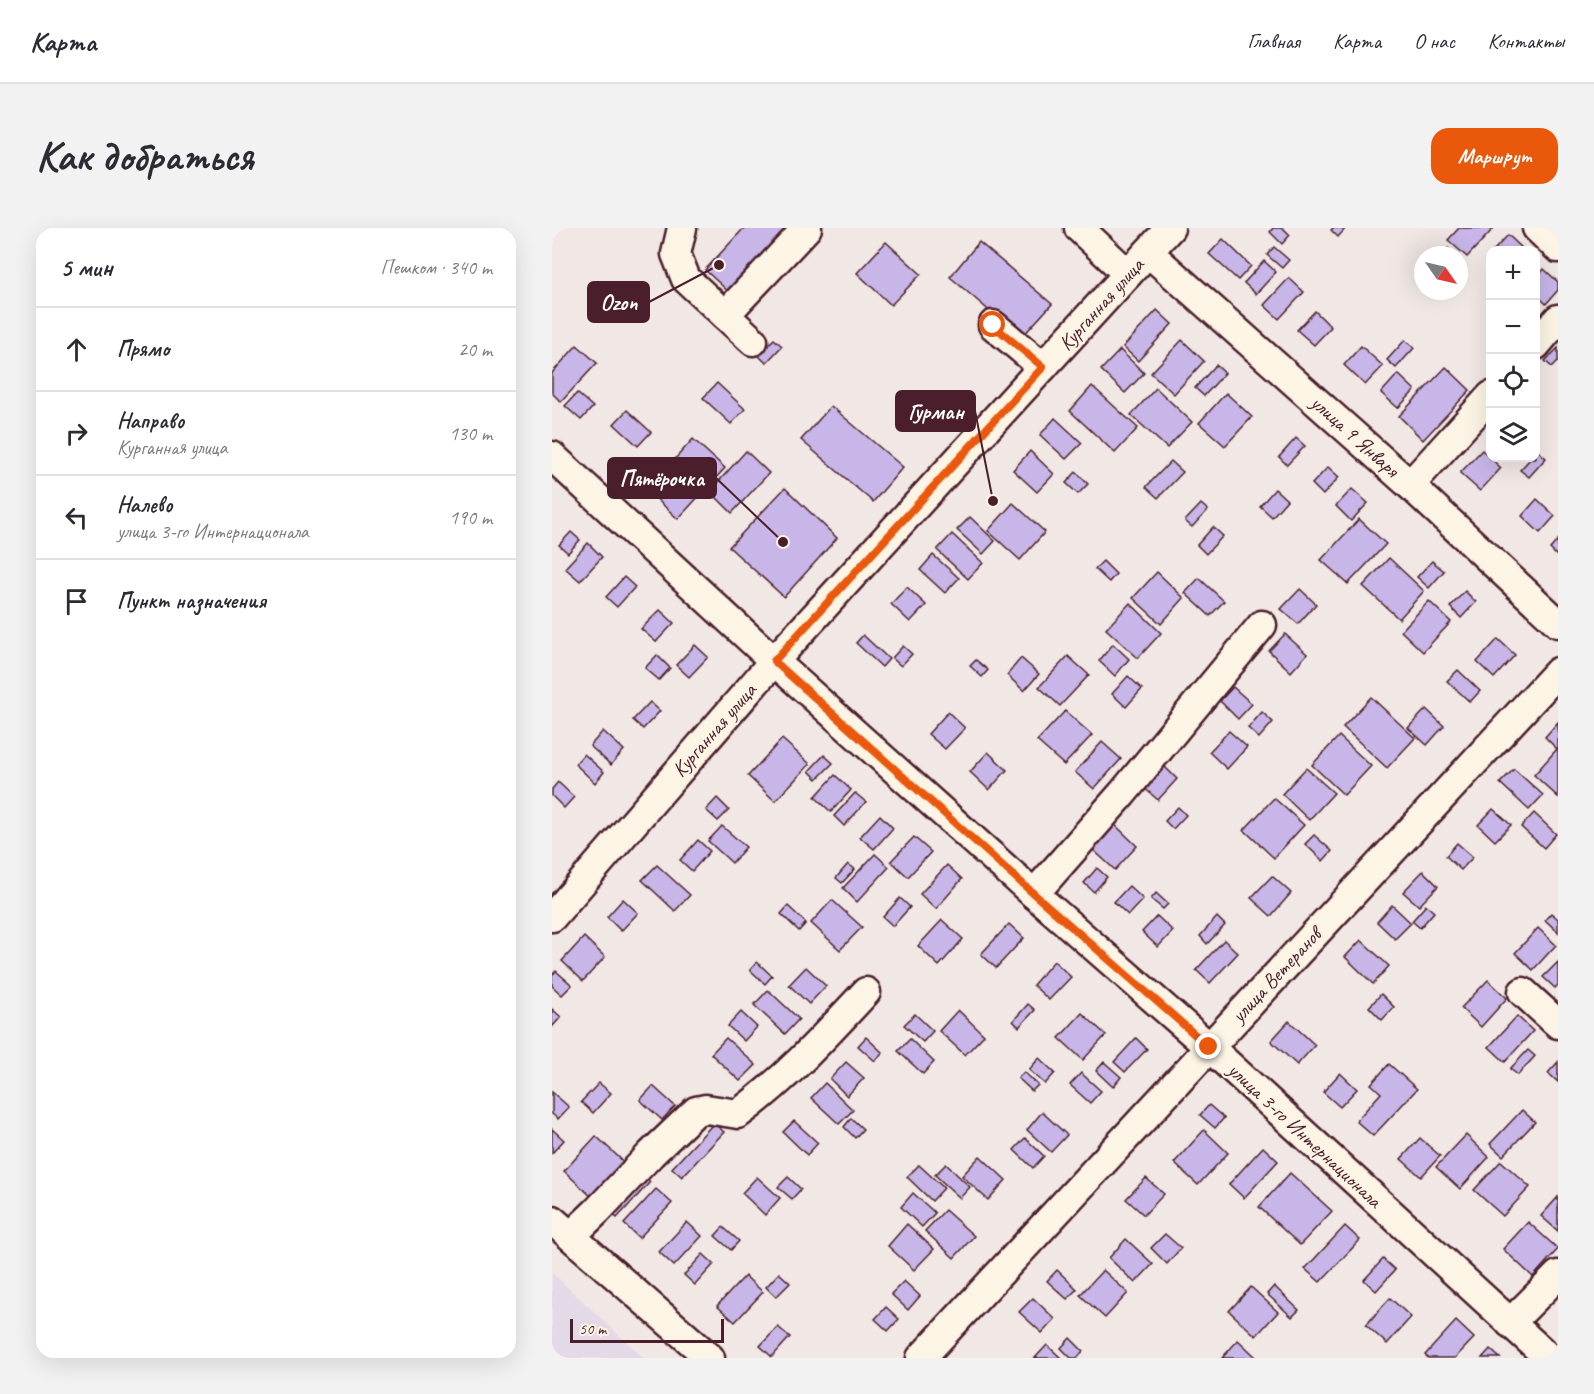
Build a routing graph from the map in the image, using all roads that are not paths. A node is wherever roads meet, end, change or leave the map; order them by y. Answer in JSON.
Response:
{"nodes":[{"id":1,"x":682,"y":228,"type":"edge"},
{"id":2,"x":807,"y":228,"type":"edge"},
{"id":3,"x":1079,"y":228,"type":"edge"},
{"id":4,"x":1170,"y":228,"type":"edge"},
{"id":5,"x":1537,"y":228,"type":"edge"},
{"id":6,"x":1558,"y":248,"type":"edge"},
{"id":7,"x":1148,"y":252,"type":"junction"},
{"id":8,"x":1128,"y":274,"type":"junction"},
{"id":9,"x":725,"y":315,"type":"junction"},
{"id":10,"x":1558,"y":319,"type":"edge"},
{"id":11,"x":993,"y":325,"type":"dead end"},
{"id":12,"x":753,"y":340,"type":"dead end"},
{"id":13,"x":1540,"y":340,"type":"edge"},
{"id":14,"x":1043,"y":367,"type":"junction"},
{"id":15,"x":1486,"y":401,"type":"edge"},
{"id":16,"x":552,"y":456,"type":"edge"},
{"id":17,"x":1410,"y":485,"type":"junction"},
{"id":18,"x":1558,"y":622,"type":"edge"},
{"id":19,"x":1262,"y":625,"type":"dead end"},
{"id":20,"x":774,"y":661,"type":"junction"},
{"id":21,"x":1558,"y":672,"type":"edge"},
{"id":22,"x":1034,"y":894,"type":"junction"},
{"id":23,"x":552,"y":917,"type":"edge"},
{"id":24,"x":866,"y":992,"type":"dead end"},
{"id":25,"x":1523,"y":992,"type":"dead end"},
{"id":26,"x":1558,"y":1024,"type":"edge"},
{"id":27,"x":1209,"y":1047,"type":"junction"},
{"id":28,"x":562,"y":1228,"type":"edge"},
{"id":29,"x":1558,"y":1275,"type":"edge"},
{"id":30,"x":1510,"y":1323,"type":"junction"},
{"id":31,"x":710,"y":1358,"type":"edge"},
{"id":32,"x":921,"y":1358,"type":"edge"},
{"id":33,"x":1549,"y":1358,"type":"edge"}],
"edges":[{"from":1,"to":9,"type":"street"},
{"from":2,"to":9,"type":"street"},
{"from":3,"to":8,"type":"street"},
{"from":4,"to":7,"type":"street","name":"Курганная улица"},
{"from":5,"to":6,"type":"street"},
{"from":7,"to":8,"type":"street","name":"Курганная улица"},
{"from":7,"to":17,"type":"street","name":"улица 9 Января"},
{"from":8,"to":14,"type":"street","name":"Курганная улица"},
{"from":9,"to":12,"type":"street"},
{"from":10,"to":13,"type":"street"},
{"from":11,"to":14,"type":"street"},
{"from":14,"to":20,"type":"street","name":"Курганная улица"},
{"from":15,"to":17,"type":"street"},
{"from":16,"to":20,"type":"street","name":"улица 3-го Интернационала"},
{"from":17,"to":18,"type":"street","name":"улица 9 Января"},
{"from":19,"to":22,"type":"street"},
{"from":20,"to":22,"type":"street","name":"улица 3-го Интернационала"},
{"from":20,"to":23,"type":"street","name":"Курганная улица"},
{"from":21,"to":27,"type":"street","name":"улица Ветеранов"},
{"from":22,"to":27,"type":"street","name":"улица 3-го Интернационала"},
{"from":24,"to":28,"type":"street"},
{"from":25,"to":26,"type":"street"},
{"from":27,"to":30,"type":"street","name":"улица 3-го Интернационала"},
{"from":27,"to":32,"type":"street","name":"улица Ветеранов"},
{"from":28,"to":31,"type":"street"},
{"from":29,"to":30,"type":"street"},
{"from":30,"to":33,"type":"street","name":"улица 3-го Интернационала"}]}
